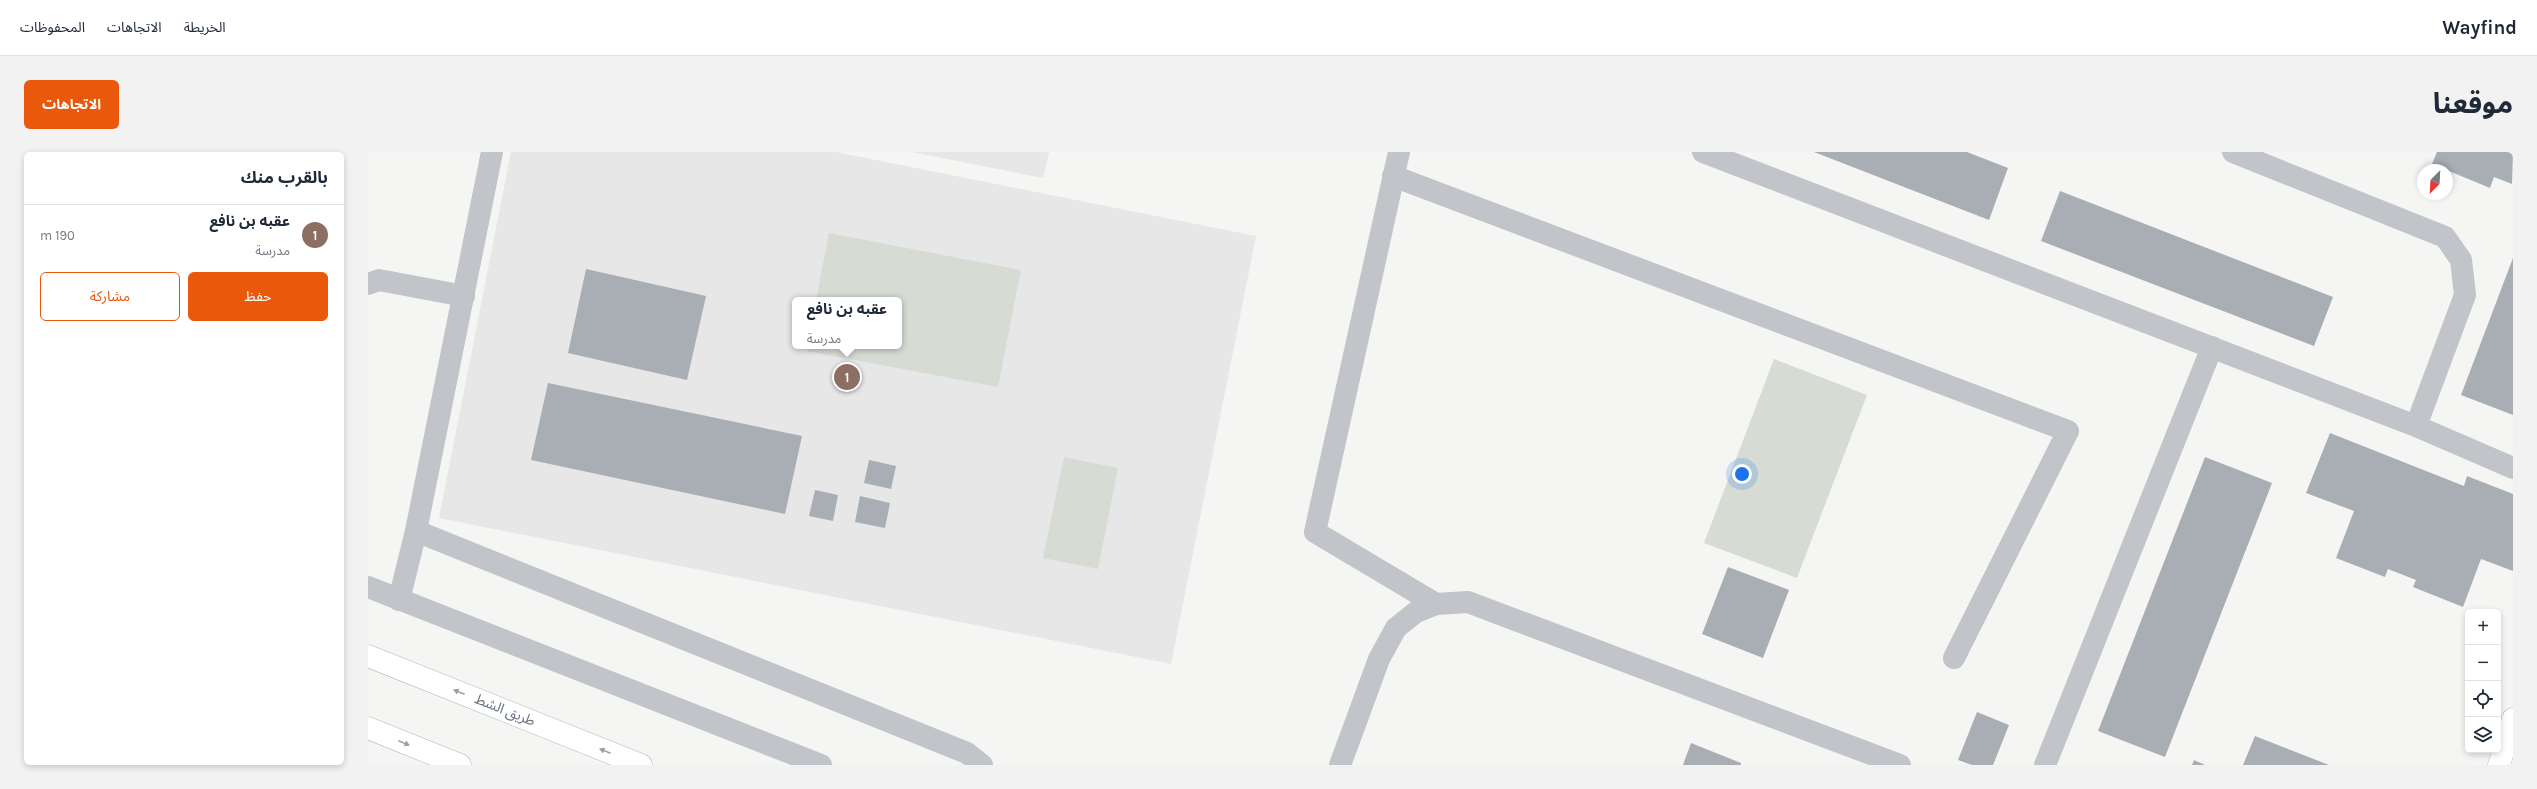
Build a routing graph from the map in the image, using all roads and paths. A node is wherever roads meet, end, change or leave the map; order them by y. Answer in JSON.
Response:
{"nodes":[{"id":1,"x":492,"y":152,"type":"edge"},
{"id":2,"x":1399,"y":152,"type":"edge"},
{"id":3,"x":1703,"y":152,"type":"edge"},
{"id":4,"x":2233,"y":152,"type":"edge"},
{"id":5,"x":1393,"y":176,"type":"junction"},
{"id":6,"x":368,"y":284,"type":"edge"},
{"id":7,"x":464,"y":296,"type":"junction"},
{"id":8,"x":2212,"y":347,"type":"junction"},
{"id":9,"x":2416,"y":426,"type":"junction"},
{"id":10,"x":2513,"y":468,"type":"edge"},
{"id":11,"x":416,"y":531,"type":"junction"},
{"id":12,"x":368,"y":587,"type":"edge"},
{"id":13,"x":399,"y":600,"type":"junction"},
{"id":14,"x":1436,"y":604,"type":"junction"},
{"id":15,"x":368,"y":656,"type":"edge"},
{"id":16,"x":1954,"y":658,"type":"dead end"},
{"id":17,"x":2513,"y":719,"type":"edge"},
{"id":18,"x":368,"y":728,"type":"edge"},
{"id":19,"x":460,"y":765,"type":"edge"},
{"id":20,"x":642,"y":765,"type":"edge"},
{"id":21,"x":821,"y":765,"type":"edge"},
{"id":22,"x":982,"y":765,"type":"edge"},
{"id":23,"x":1340,"y":765,"type":"edge"},
{"id":24,"x":1900,"y":765,"type":"edge"},
{"id":25,"x":2045,"y":765,"type":"edge"},
{"id":26,"x":2499,"y":765,"type":"edge"}],
"edges":[{"from":1,"to":7,"type":"street"},
{"from":2,"to":5,"type":"street"},
{"from":3,"to":8,"type":"street"},
{"from":4,"to":9,"type":"street"},
{"from":5,"to":14,"type":"street"},
{"from":5,"to":16,"type":"street"},
{"from":6,"to":7,"type":"street"},
{"from":7,"to":11,"type":"street"},
{"from":8,"to":9,"type":"street"},
{"from":8,"to":25,"type":"street"},
{"from":9,"to":10,"type":"street"},
{"from":11,"to":13,"type":"street"},
{"from":11,"to":22,"type":"street"},
{"from":12,"to":13,"type":"street"},
{"from":13,"to":21,"type":"street"},
{"from":14,"to":23,"type":"street"},
{"from":14,"to":24,"type":"street"},
{"from":20,"to":15,"type":"main road","name":"طريق الشط","one_way":true},
{"from":17,"to":26,"type":"main road"},
{"from":18,"to":19,"type":"main road","one_way":true}]}
